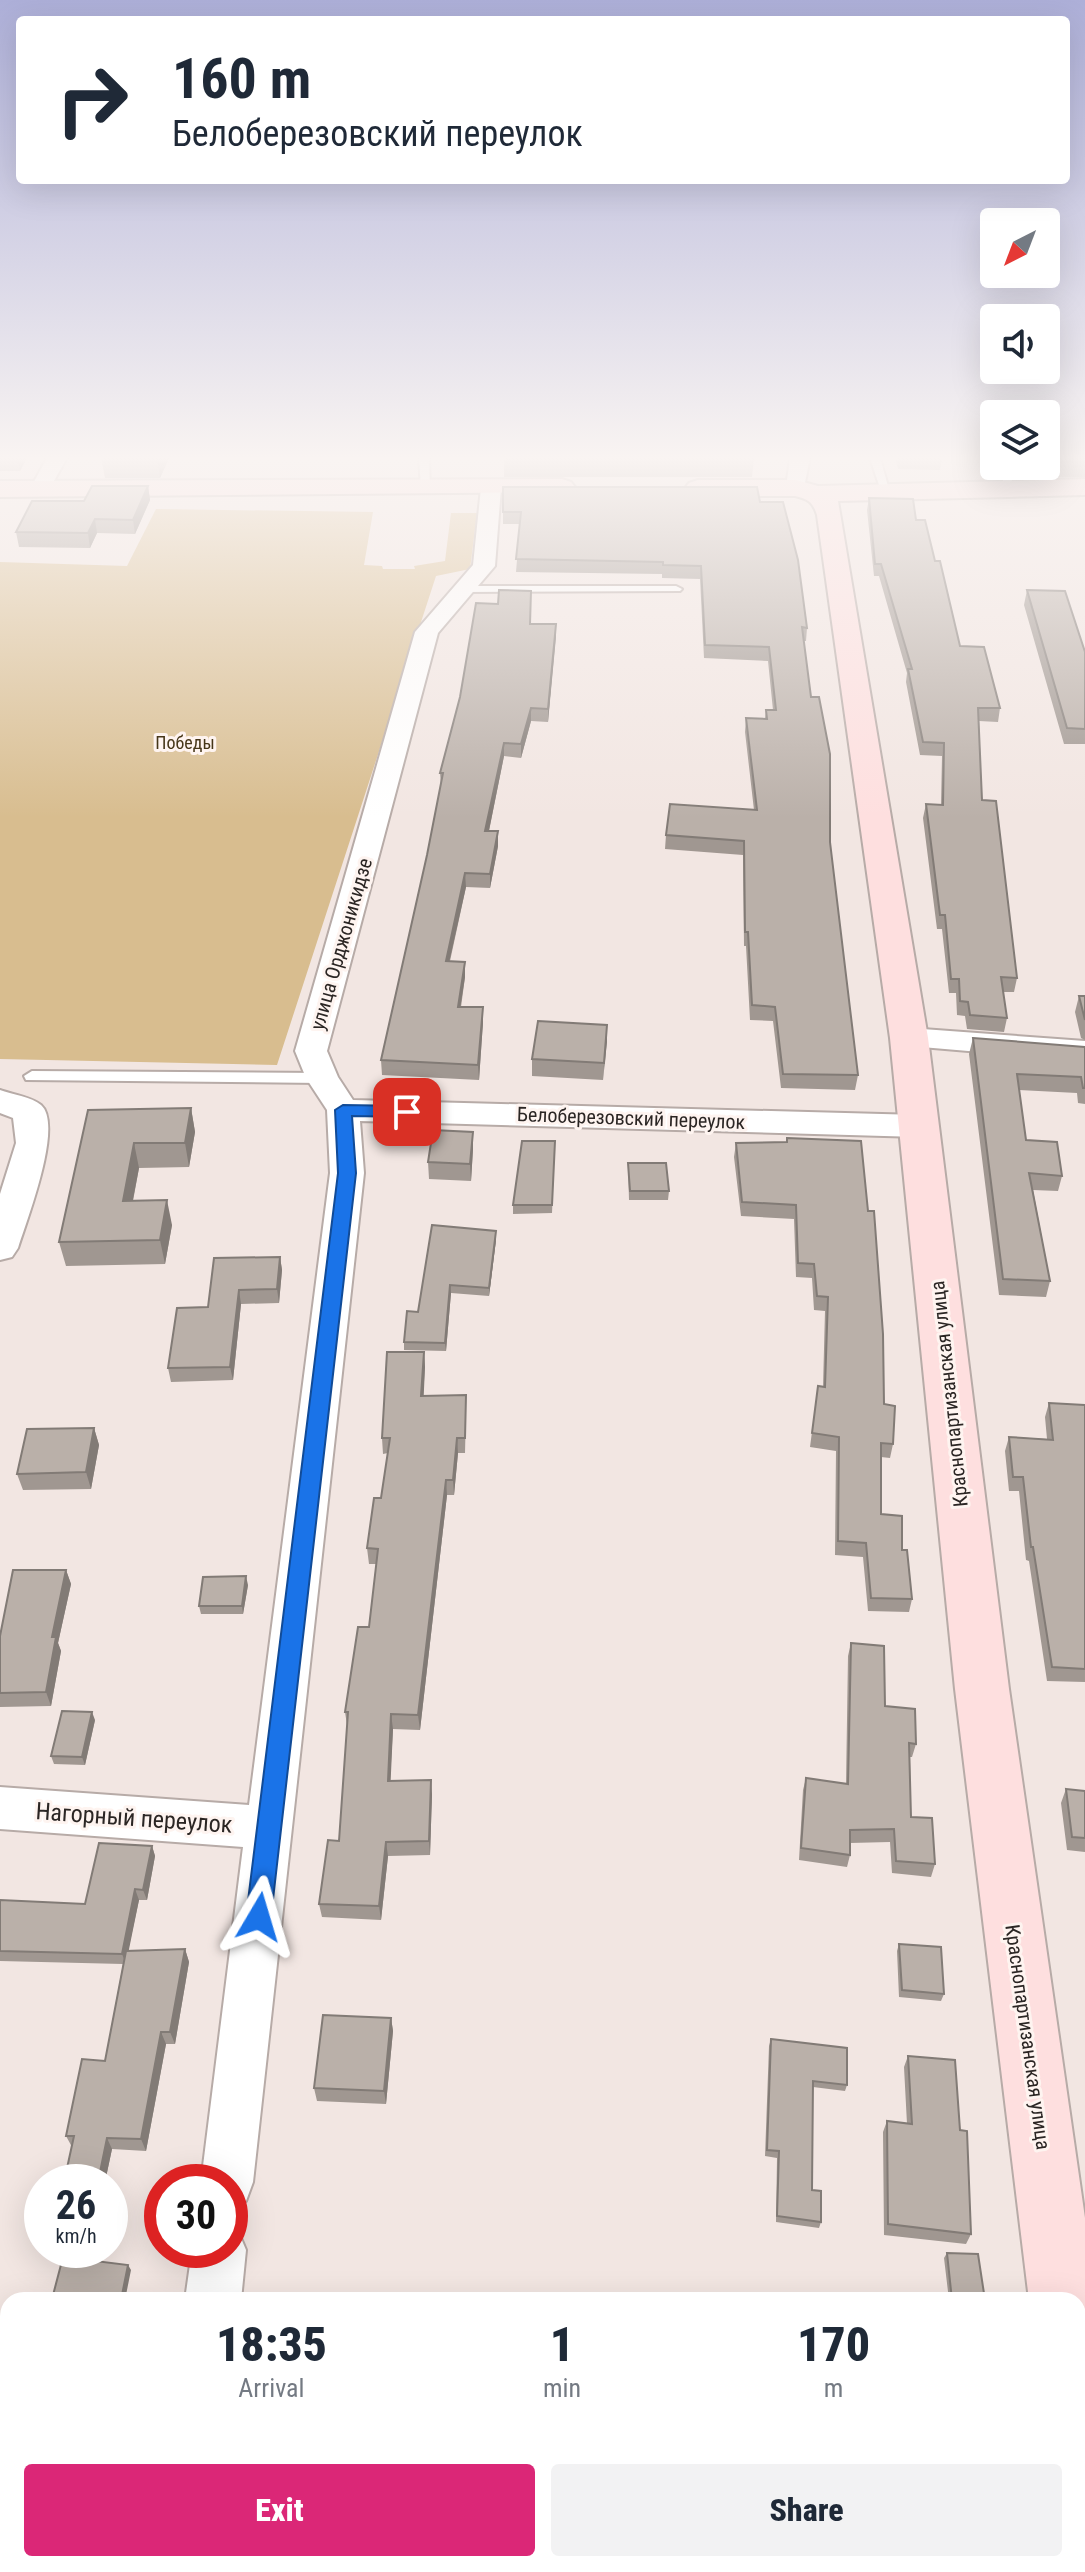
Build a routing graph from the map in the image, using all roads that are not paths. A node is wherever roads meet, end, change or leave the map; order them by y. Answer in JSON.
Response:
{"nodes":[{"id":1,"x":472,"y":578,"type":"edge"},
{"id":2,"x":840,"y":578,"type":"edge"},
{"id":3,"x":462,"y":589,"type":"junction"},
{"id":4,"x":676,"y":589,"type":"dead end"},
{"id":5,"x":909,"y":1038,"type":"junction"},
{"id":6,"x":1085,"y":1051,"type":"edge"},
{"id":7,"x":32,"y":1076,"type":"dead end"},
{"id":8,"x":322,"y":1078,"type":"junction"},
{"id":9,"x":0,"y":1101,"type":"edge"},
{"id":10,"x":343,"y":1110,"type":"junction"},
{"id":11,"x":919,"y":1126,"type":"junction"},
{"id":12,"x":0,"y":1248,"type":"edge"},
{"id":13,"x":0,"y":1808,"type":"edge"},
{"id":14,"x":269,"y":1828,"type":"junction"},
{"id":15,"x":229,"y":2164,"type":"edge"},
{"id":16,"x":217,"y":2268,"type":"edge"},
{"id":17,"x":214,"y":2292,"type":"edge"},
{"id":18,"x":1062,"y":2292,"type":"edge"}],
"edges":[{"from":1,"to":3,"type":"street","name":"улица Орджоникидзе"},
{"from":2,"to":5,"type":"street","name":"Краснопартизанская улица"},
{"from":3,"to":4,"type":"lane"},
{"from":3,"to":8,"type":"street","name":"улица Орджоникидзе"},
{"from":5,"to":6,"type":"street"},
{"from":5,"to":11,"type":"street","name":"Краснопартизанская улица"},
{"from":7,"to":8,"type":"lane"},
{"from":8,"to":10,"type":"street","name":"улица Орджоникидзе"},
{"from":9,"to":12,"type":"street"},
{"from":10,"to":11,"type":"street","name":"Белоберезовский переулок"},
{"from":10,"to":14,"type":"street","name":"улица Орджоникидзе"},
{"from":11,"to":18,"type":"street","name":"Краснопартизанская улица"},
{"from":13,"to":14,"type":"street","name":"Нагорный переулок"},
{"from":14,"to":15,"type":"street","name":"улица Орджоникидзе"},
{"from":16,"to":17,"type":"street"}]}
